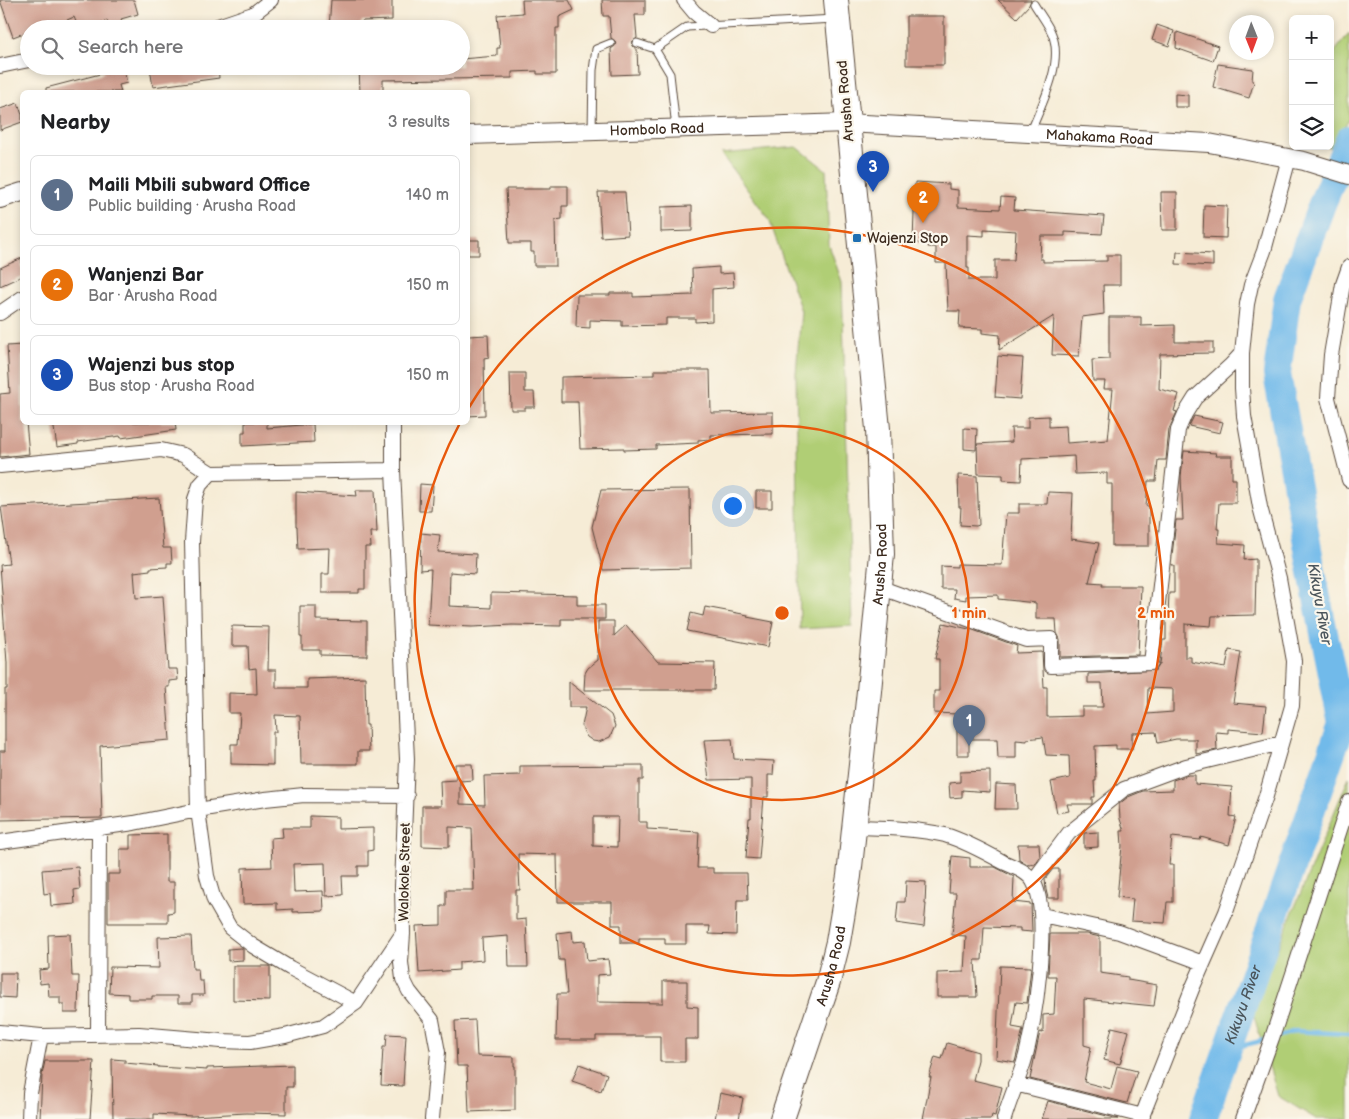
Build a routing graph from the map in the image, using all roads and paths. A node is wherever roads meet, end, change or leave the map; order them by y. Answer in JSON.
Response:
{"nodes":[{"id":1,"x":272,"y":0,"type":"edge"},
{"id":2,"x":684,"y":0,"type":"edge"},
{"id":3,"x":1034,"y":4,"type":"dead end"},
{"id":4,"x":837,"y":10,"type":"edge"},
{"id":5,"x":235,"y":20,"type":"edge"},
{"id":6,"x":712,"y":26,"type":"junction"},
{"id":7,"x":611,"y":43,"type":"dead end"},
{"id":8,"x":637,"y":43,"type":"dead end"},
{"id":9,"x":655,"y":49,"type":"junction"},
{"id":10,"x":20,"y":62,"type":"edge"},
{"id":11,"x":0,"y":66,"type":"edge"},
{"id":12,"x":847,"y":123,"type":"junction"},
{"id":13,"x":676,"y":129,"type":"junction"},
{"id":14,"x":592,"y":132,"type":"junction"},
{"id":15,"x":1031,"y":133,"type":"junction"},
{"id":16,"x":470,"y":135,"type":"edge"},
{"id":17,"x":1296,"y":159,"type":"junction"},
{"id":18,"x":1349,"y":175,"type":"edge"},
{"id":19,"x":20,"y":193,"type":"edge"},
{"id":20,"x":0,"y":199,"type":"edge"},
{"id":21,"x":1349,"y":268,"type":"edge"},
{"id":22,"x":20,"y":299,"type":"edge"},
{"id":23,"x":0,"y":313,"type":"edge"},
{"id":24,"x":1242,"y":353,"type":"junction"},
{"id":25,"x":393,"y":425,"type":"edge"},
{"id":26,"x":0,"y":466,"type":"edge"},
{"id":27,"x":393,"y":470,"type":"junction"},
{"id":28,"x":212,"y":472,"type":"junction"},
{"id":29,"x":1349,"y":480,"type":"edge"},
{"id":30,"x":879,"y":587,"type":"junction"},
{"id":31,"x":1281,"y":743,"type":"junction"},
{"id":32,"x":406,"y":796,"type":"junction"},
{"id":33,"x":1349,"y":802,"type":"edge"},
{"id":34,"x":198,"y":810,"type":"junction"},
{"id":35,"x":854,"y":827,"type":"junction"},
{"id":36,"x":99,"y":828,"type":"junction"},
{"id":37,"x":0,"y":842,"type":"edge"},
{"id":38,"x":1033,"y":881,"type":"junction"},
{"id":39,"x":1042,"y":915,"type":"junction"},
{"id":40,"x":403,"y":933,"type":"junction"},
{"id":41,"x":1203,"y":963,"type":"junction"},
{"id":42,"x":356,"y":1003,"type":"junction"},
{"id":43,"x":0,"y":1032,"type":"edge"},
{"id":44,"x":98,"y":1035,"type":"junction"},
{"id":45,"x":41,"y":1036,"type":"junction"},
{"id":46,"x":1015,"y":1084,"type":"junction"},
{"id":47,"x":1142,"y":1117,"type":"edge"},
{"id":48,"x":29,"y":1119,"type":"edge"},
{"id":49,"x":432,"y":1119,"type":"edge"},
{"id":50,"x":782,"y":1119,"type":"edge"},
{"id":51,"x":1004,"y":1119,"type":"edge"},
{"id":52,"x":1243,"y":1119,"type":"edge"}],
"edges":[{"from":1,"to":5,"type":"street"},
{"from":2,"to":6,"type":"street"},
{"from":3,"to":15,"type":"lane"},
{"from":4,"to":6,"type":"lane"},
{"from":4,"to":12,"type":"highway","name":"Arusha Road"},
{"from":6,"to":9,"type":"lane"},
{"from":7,"to":14,"type":"lane"},
{"from":8,"to":9,"type":"lane"},
{"from":9,"to":13,"type":"lane"},
{"from":10,"to":11,"type":"street"},
{"from":12,"to":13,"type":"street","name":"Hombolo Road"},
{"from":12,"to":15,"type":"street","name":"Mahakama Road"},
{"from":12,"to":30,"type":"highway","name":"Arusha Road"},
{"from":13,"to":14,"type":"street","name":"Hombolo Road"},
{"from":14,"to":16,"type":"street","name":"Hombolo Road"},
{"from":15,"to":17,"type":"street","name":"Mahakama Road"},
{"from":17,"to":18,"type":"street","name":"Mahakama Road"},
{"from":17,"to":24,"type":"street"},
{"from":19,"to":20,"type":"street"},
{"from":21,"to":29,"type":"street"},
{"from":22,"to":23,"type":"street"},
{"from":24,"to":30,"type":"street"},
{"from":24,"to":31,"type":"street"},
{"from":25,"to":27,"type":"street","name":"Walokole Street"},
{"from":26,"to":28,"type":"street"},
{"from":27,"to":28,"type":"street"},
{"from":27,"to":32,"type":"street","name":"Walokole Street"},
{"from":28,"to":34,"type":"street"},
{"from":30,"to":35,"type":"highway","name":"Arusha Road"},
{"from":31,"to":38,"type":"street"},
{"from":31,"to":41,"type":"street"},
{"from":32,"to":34,"type":"street"},
{"from":32,"to":40,"type":"street","name":"Walokole Street"},
{"from":33,"to":52,"type":"street"},
{"from":34,"to":36,"type":"street"},
{"from":34,"to":42,"type":"street"},
{"from":35,"to":38,"type":"street"},
{"from":35,"to":50,"type":"highway","name":"Arusha Road"},
{"from":36,"to":37,"type":"street"},
{"from":36,"to":44,"type":"street"},
{"from":38,"to":39,"type":"street"},
{"from":39,"to":41,"type":"street"},
{"from":39,"to":46,"type":"street"},
{"from":40,"to":42,"type":"street","name":"Walokole Street"},
{"from":40,"to":49,"type":"street"},
{"from":41,"to":47,"type":"street"},
{"from":42,"to":44,"type":"street","name":"Walokole Street"},
{"from":43,"to":45,"type":"street","name":"Walokole Street"},
{"from":44,"to":45,"type":"street","name":"Walokole Street"},
{"from":45,"to":48,"type":"street"},
{"from":46,"to":47,"type":"street"},
{"from":46,"to":51,"type":"street"}]}
